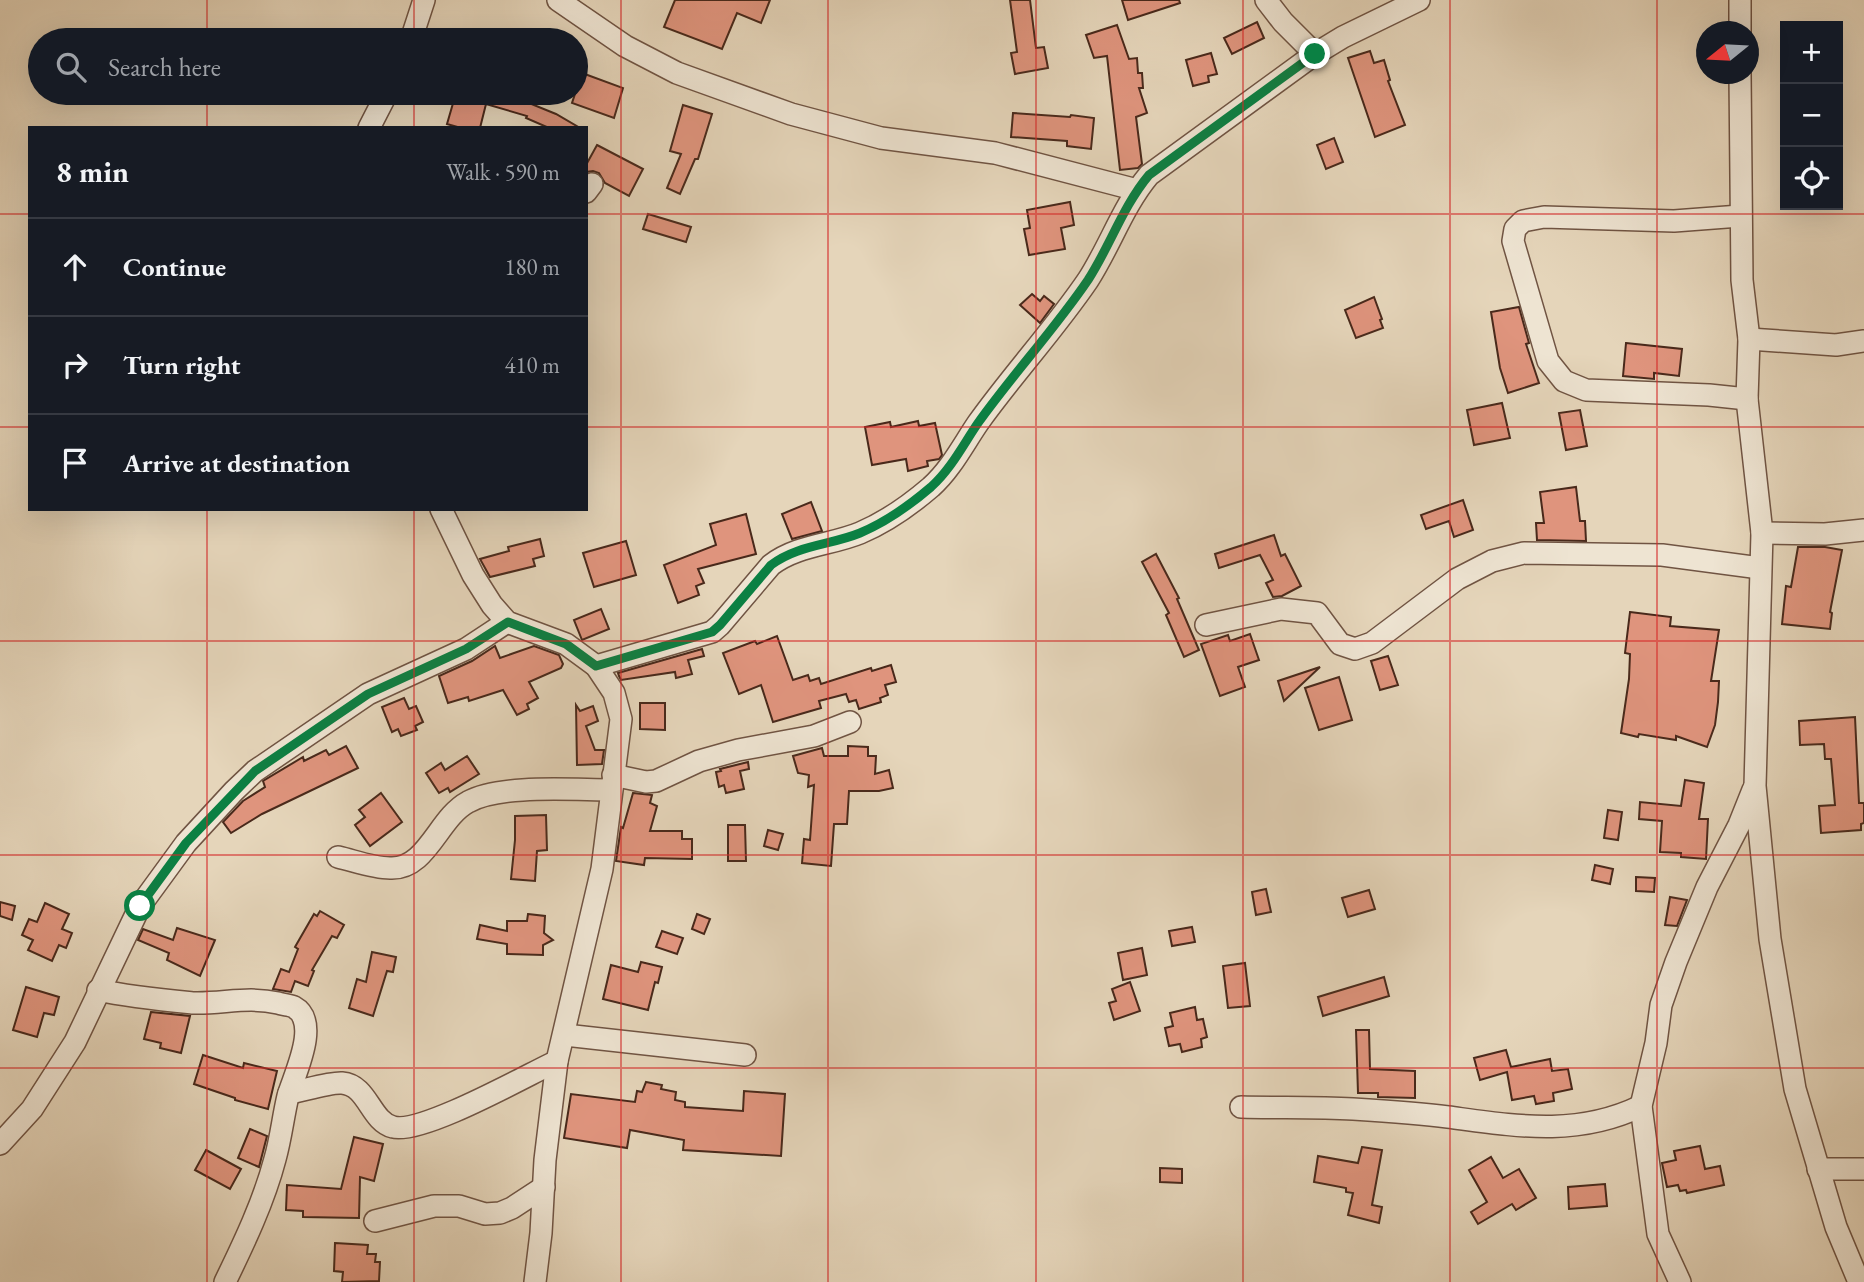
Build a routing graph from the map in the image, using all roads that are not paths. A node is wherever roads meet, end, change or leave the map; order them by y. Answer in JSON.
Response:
{"nodes":[{"id":1,"x":424,"y":0,"type":"edge"},
{"id":2,"x":558,"y":0,"type":"edge"},
{"id":3,"x":1266,"y":0,"type":"edge"},
{"id":4,"x":1419,"y":0,"type":"edge"},
{"id":5,"x":1741,"y":0,"type":"edge"},
{"id":6,"x":1740,"y":21,"type":"edge"},
{"id":7,"x":415,"y":28,"type":"edge"},
{"id":8,"x":1315,"y":54,"type":"junction"},
{"id":9,"x":1740,"y":84,"type":"edge"},
{"id":10,"x":381,"y":105,"type":"edge"},
{"id":11,"x":370,"y":126,"type":"edge"},
{"id":12,"x":1137,"y":190,"type":"junction"},
{"id":13,"x":1740,"y":216,"type":"junction"},
{"id":14,"x":1749,"y":339,"type":"junction"},
{"id":15,"x":1864,"y":341,"type":"edge"},
{"id":16,"x":1747,"y":400,"type":"junction"},
{"id":17,"x":442,"y":511,"type":"edge"},
{"id":18,"x":1864,"y":530,"type":"edge"},
{"id":19,"x":1762,"y":533,"type":"junction"},
{"id":20,"x":1760,"y":568,"type":"junction"},
{"id":21,"x":508,"y":622,"type":"junction"},
{"id":22,"x":1206,"y":625,"type":"dead end"},
{"id":23,"x":596,"y":666,"type":"junction"},
{"id":24,"x":850,"y":722,"type":"dead end"},
{"id":25,"x":612,"y":782,"type":"junction"},
{"id":26,"x":1755,"y":786,"type":"junction"},
{"id":27,"x":338,"y":857,"type":"dead end"},
{"id":28,"x":99,"y":990,"type":"junction"},
{"id":29,"x":565,"y":1035,"type":"junction"},
{"id":30,"x":745,"y":1055,"type":"dead end"},
{"id":31,"x":557,"y":1061,"type":"junction"},
{"id":32,"x":289,"y":1093,"type":"junction"},
{"id":33,"x":1241,"y":1107,"type":"dead end"},
{"id":34,"x":1641,"y":1107,"type":"junction"},
{"id":35,"x":0,"y":1144,"type":"edge"},
{"id":36,"x":1864,"y":1168,"type":"edge"},
{"id":37,"x":1818,"y":1169,"type":"junction"},
{"id":38,"x":544,"y":1187,"type":"junction"},
{"id":39,"x":375,"y":1221,"type":"dead end"},
{"id":40,"x":225,"y":1282,"type":"edge"},
{"id":41,"x":536,"y":1282,"type":"edge"},
{"id":42,"x":1681,"y":1282,"type":"edge"},
{"id":43,"x":1859,"y":1282,"type":"edge"}],
"edges":[{"from":1,"to":7,"type":"street"},
{"from":2,"to":12,"type":"street"},
{"from":3,"to":8,"type":"street"},
{"from":4,"to":8,"type":"street"},
{"from":5,"to":6,"type":"street"},
{"from":8,"to":12,"type":"street"},
{"from":9,"to":13,"type":"street"},
{"from":10,"to":11,"type":"street"},
{"from":12,"to":23,"type":"street"},
{"from":13,"to":14,"type":"street"},
{"from":13,"to":16,"type":"street"},
{"from":14,"to":15,"type":"street"},
{"from":14,"to":16,"type":"street"},
{"from":16,"to":19,"type":"street"},
{"from":17,"to":21,"type":"street"},
{"from":18,"to":19,"type":"street"},
{"from":19,"to":20,"type":"street"},
{"from":20,"to":22,"type":"street"},
{"from":20,"to":26,"type":"street"},
{"from":21,"to":23,"type":"street"},
{"from":21,"to":28,"type":"street"},
{"from":23,"to":25,"type":"street"},
{"from":24,"to":25,"type":"street"},
{"from":25,"to":27,"type":"street"},
{"from":25,"to":29,"type":"street"},
{"from":26,"to":34,"type":"street"},
{"from":26,"to":37,"type":"street"},
{"from":28,"to":32,"type":"street"},
{"from":28,"to":35,"type":"street"},
{"from":29,"to":30,"type":"street"},
{"from":29,"to":31,"type":"street"},
{"from":31,"to":32,"type":"street"},
{"from":31,"to":38,"type":"street"},
{"from":32,"to":40,"type":"street"},
{"from":33,"to":34,"type":"street"},
{"from":34,"to":42,"type":"street"},
{"from":36,"to":37,"type":"street"},
{"from":37,"to":43,"type":"street"},
{"from":38,"to":39,"type":"street"},
{"from":38,"to":41,"type":"street"}]}
